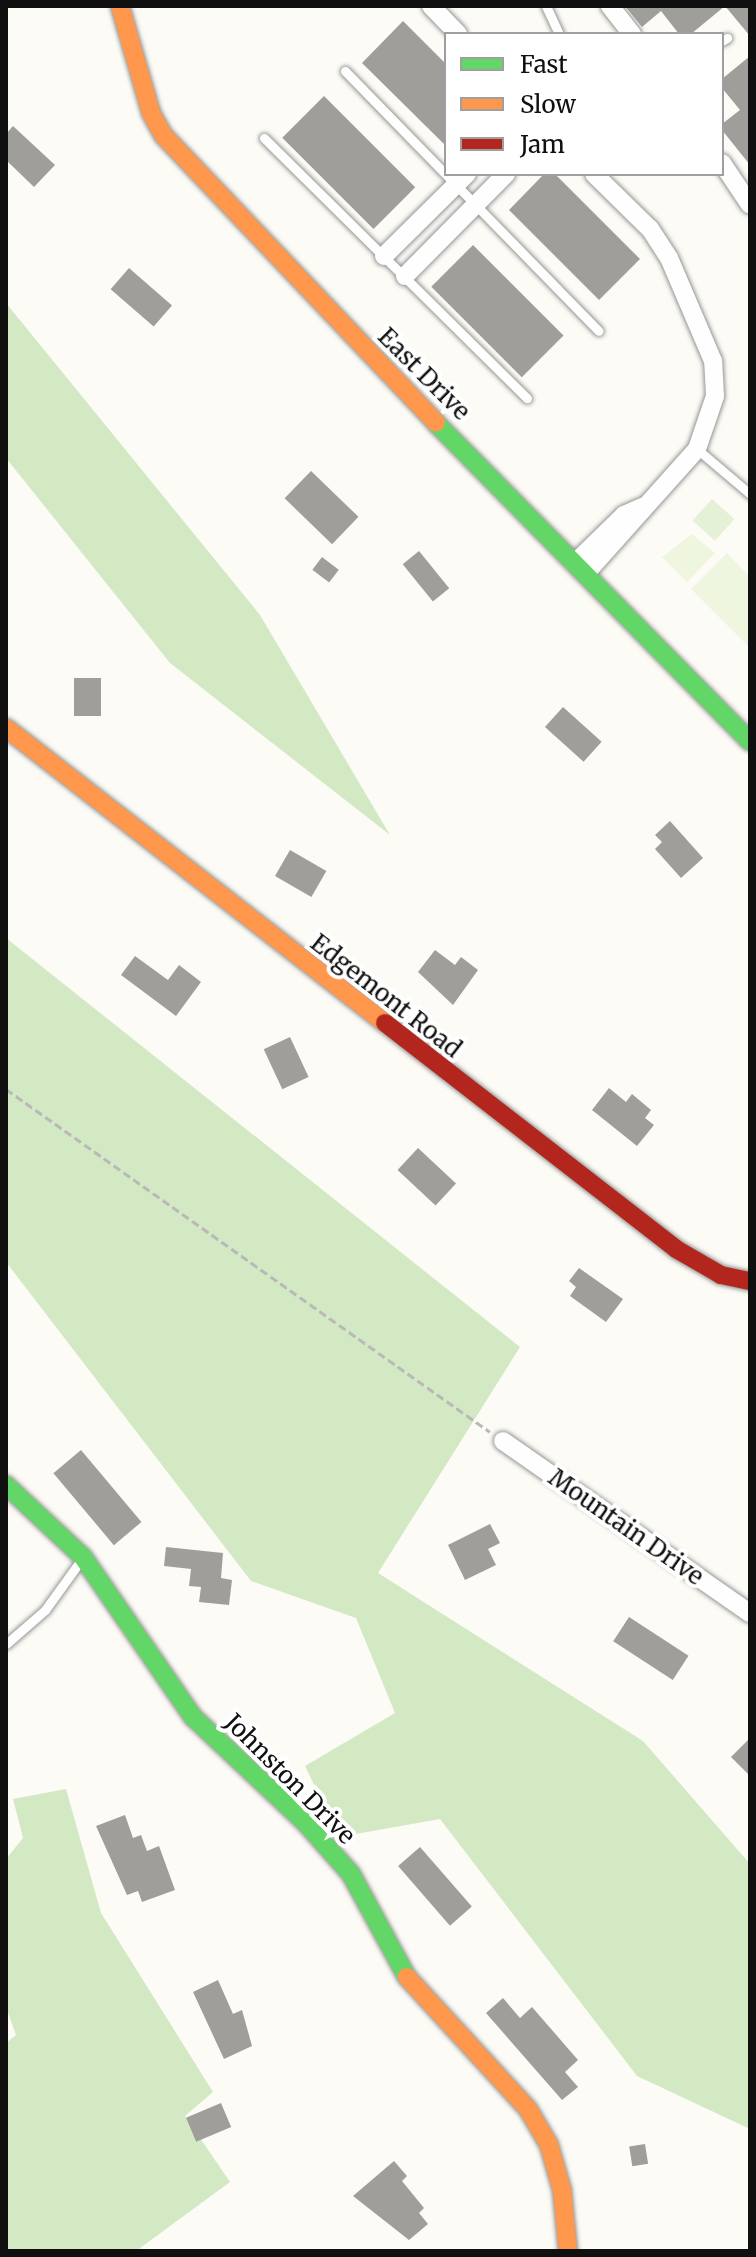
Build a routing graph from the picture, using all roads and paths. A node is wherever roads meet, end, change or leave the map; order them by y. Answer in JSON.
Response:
{"nodes":[{"id":1,"x":120,"y":6,"type":"edge"},
{"id":2,"x":431,"y":6,"type":"edge"},
{"id":3,"x":546,"y":6,"type":"edge"},
{"id":4,"x":610,"y":6,"type":"edge"},
{"id":5,"x":456,"y":32,"type":"edge"},
{"id":6,"x":558,"y":32,"type":"edge"},
{"id":7,"x":630,"y":32,"type":"edge"},
{"id":8,"x":345,"y":71,"type":"dead end"},
{"id":9,"x":264,"y":138,"type":"dead end"},
{"id":10,"x":444,"y":164,"type":"edge"},
{"id":11,"x":724,"y":166,"type":"edge"},
{"id":12,"x":504,"y":176,"type":"edge"},
{"id":13,"x":596,"y":176,"type":"edge"},
{"id":14,"x":461,"y":180,"type":"edge"},
{"id":15,"x":750,"y":205,"type":"edge"},
{"id":16,"x":476,"y":206,"type":"junction"},
{"id":17,"x":384,"y":256,"type":"junction"},
{"id":18,"x":405,"y":276,"type":"junction"},
{"id":19,"x":599,"y":331,"type":"dead end"},
{"id":20,"x":527,"y":398,"type":"dead end"},
{"id":21,"x":697,"y":449,"type":"junction"},
{"id":22,"x":750,"y":494,"type":"edge"},
{"id":23,"x":582,"y":566,"type":"junction"},
{"id":24,"x":6,"y":728,"type":"edge"},
{"id":25,"x":750,"y":741,"type":"edge"},
{"id":26,"x":6,"y":1089,"type":"edge"},
{"id":27,"x":750,"y":1281,"type":"edge"},
{"id":28,"x":503,"y":1441,"type":"joint"},
{"id":29,"x":6,"y":1485,"type":"edge"},
{"id":30,"x":83,"y":1557,"type":"junction"},
{"id":31,"x":750,"y":1613,"type":"edge"},
{"id":32,"x":6,"y":1644,"type":"edge"},
{"id":33,"x":568,"y":2251,"type":"edge"}],
"edges":[{"from":1,"to":23,"type":"street","name":"East Drive"},
{"from":2,"to":5,"type":"street"},
{"from":3,"to":6,"type":"lane"},
{"from":4,"to":7,"type":"street"},
{"from":8,"to":10,"type":"lane"},
{"from":9,"to":17,"type":"lane"},
{"from":11,"to":15,"type":"street"},
{"from":12,"to":16,"type":"street"},
{"from":13,"to":21,"type":"street"},
{"from":14,"to":16,"type":"lane"},
{"from":14,"to":17,"type":"street"},
{"from":16,"to":18,"type":"street"},
{"from":16,"to":19,"type":"lane"},
{"from":17,"to":18,"type":"lane"},
{"from":18,"to":20,"type":"lane"},
{"from":21,"to":22,"type":"lane"},
{"from":21,"to":23,"type":"street"},
{"from":23,"to":25,"type":"street","name":"East Drive"},
{"from":24,"to":27,"type":"street","name":"Edgemont Road"},
{"from":26,"to":28,"type":"path"},
{"from":28,"to":31,"type":"street","name":"Mountain Drive"},
{"from":29,"to":30,"type":"street","name":"Johnston Drive"},
{"from":30,"to":32,"type":"lane"},
{"from":30,"to":33,"type":"street","name":"Johnston Drive"}]}
